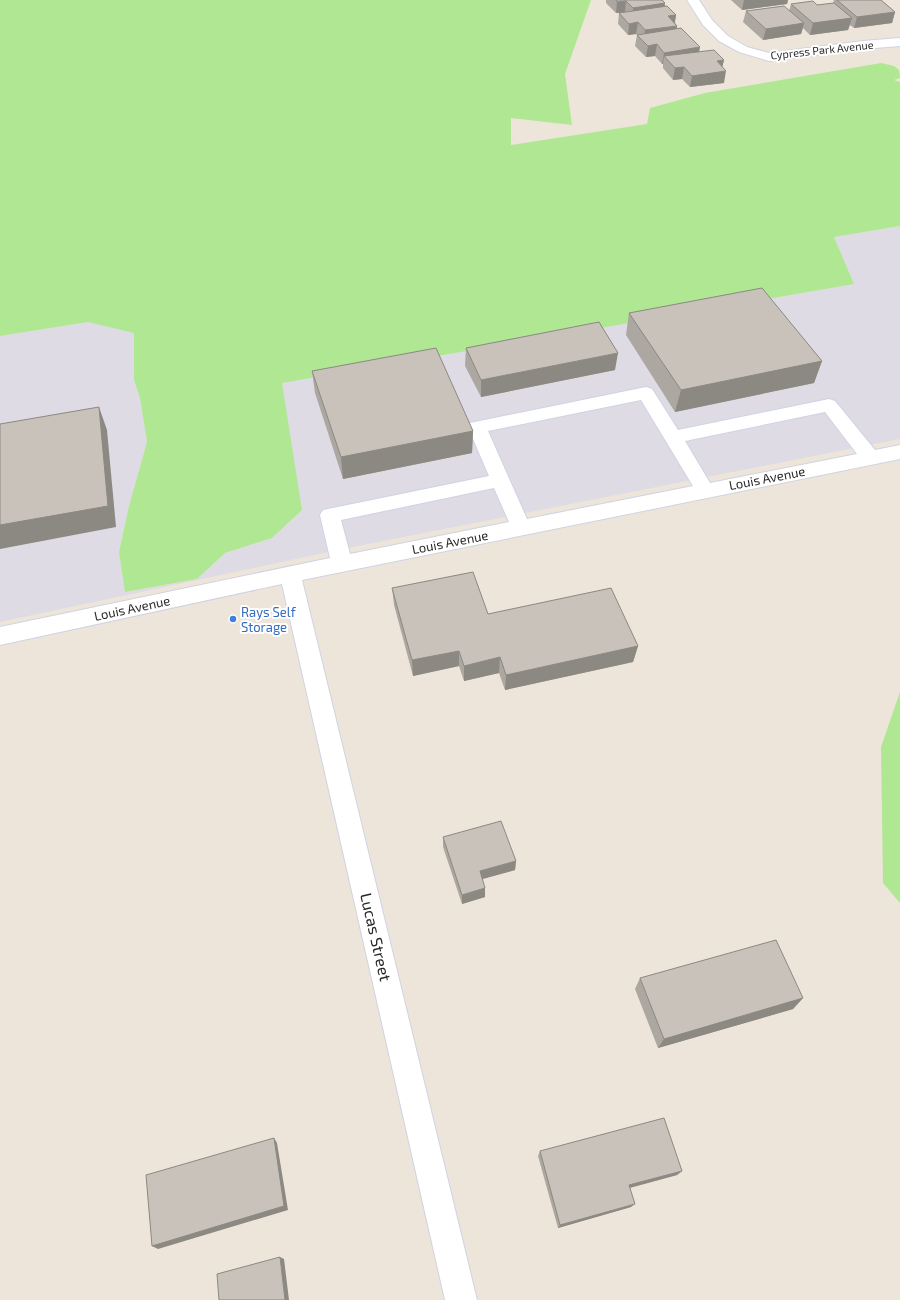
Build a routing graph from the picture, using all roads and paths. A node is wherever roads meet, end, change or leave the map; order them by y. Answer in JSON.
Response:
{"nodes":[{"id":1,"x":693,"y":0,"type":"edge"},
{"id":2,"x":900,"y":42,"type":"edge"},
{"id":3,"x":673,"y":437,"type":"junction"},
{"id":4,"x":900,"y":452,"type":"edge"},
{"id":5,"x":871,"y":458,"type":"junction"},
{"id":6,"x":501,"y":480,"type":"junction"},
{"id":7,"x":705,"y":490,"type":"junction"},
{"id":8,"x":521,"y":527,"type":"junction"},
{"id":9,"x":342,"y":563,"type":"junction"},
{"id":10,"x":290,"y":574,"type":"junction"},
{"id":11,"x":0,"y":636,"type":"edge"},
{"id":12,"x":462,"y":1300,"type":"edge"}],
"edges":[{"from":1,"to":2,"type":"street","name":"Cypress Park Avenue"},
{"from":3,"to":5,"type":"street"},
{"from":3,"to":6,"type":"street"},
{"from":3,"to":7,"type":"street"},
{"from":4,"to":5,"type":"street","name":"Louis Avenue"},
{"from":5,"to":7,"type":"street","name":"Louis Avenue"},
{"from":6,"to":8,"type":"street"},
{"from":6,"to":9,"type":"street"},
{"from":7,"to":8,"type":"street","name":"Louis Avenue"},
{"from":8,"to":9,"type":"street","name":"Louis Avenue"},
{"from":9,"to":10,"type":"street","name":"Louis Avenue"},
{"from":10,"to":11,"type":"street","name":"Louis Avenue"},
{"from":10,"to":12,"type":"street","name":"Lucas Street"}]}
